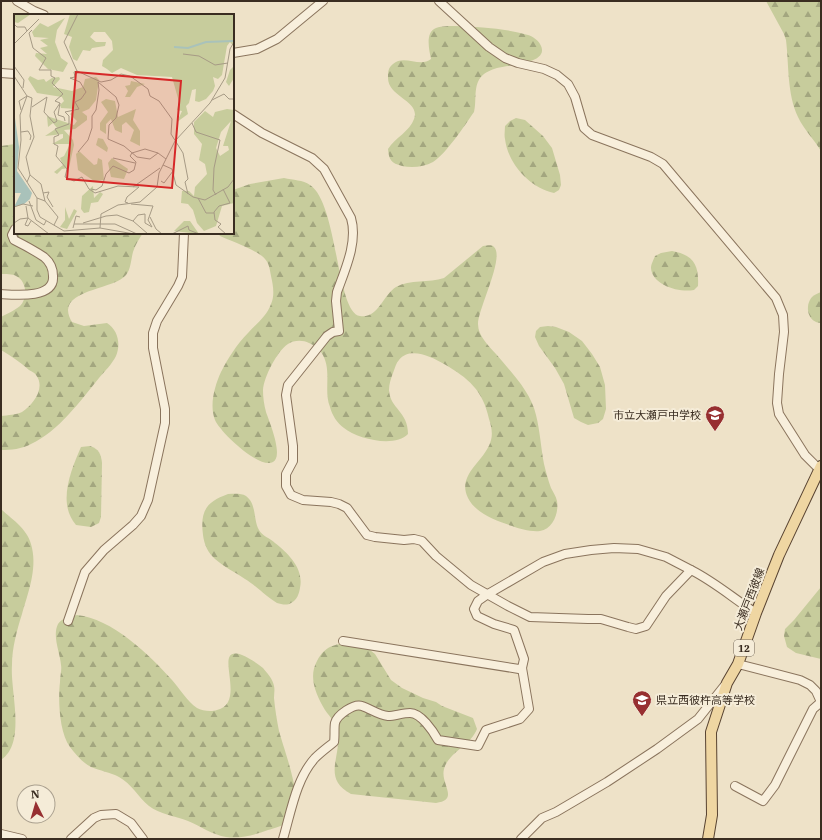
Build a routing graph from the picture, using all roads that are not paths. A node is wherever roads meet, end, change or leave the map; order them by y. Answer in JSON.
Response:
{"nodes":[{"id":1,"x":17,"y":1,"type":"edge"},
{"id":2,"x":323,"y":1,"type":"edge"},
{"id":3,"x":439,"y":1,"type":"edge"},
{"id":4,"x":42,"y":14,"type":"edge"},
{"id":5,"x":234,"y":53,"type":"edge"},
{"id":6,"x":1,"y":73,"type":"edge"},
{"id":7,"x":14,"y":74,"type":"edge"},
{"id":8,"x":234,"y":115,"type":"edge"},
{"id":9,"x":14,"y":231,"type":"edge"},
{"id":10,"x":184,"y":234,"type":"edge"},
{"id":11,"x":1,"y":294,"type":"edge"},
{"id":12,"x":820,"y":468,"type":"edge"},
{"id":13,"x":691,"y":570,"type":"junction"},
{"id":14,"x":488,"y":594,"type":"junction"},
{"id":15,"x":756,"y":613,"type":"junction"},
{"id":16,"x":68,"y":621,"type":"dead end"},
{"id":17,"x":343,"y":641,"type":"dead end"},
{"id":18,"x":738,"y":664,"type":"junction"},
{"id":19,"x":522,"y":668,"type":"junction"},
{"id":20,"x":727,"y":683,"type":"junction"},
{"id":21,"x":821,"y":702,"type":"edge"},
{"id":22,"x":734,"y":786,"type":"dead end"},
{"id":23,"x":1,"y":834,"type":"edge"},
{"id":24,"x":22,"y":839,"type":"edge"},
{"id":25,"x":71,"y":839,"type":"edge"},
{"id":26,"x":143,"y":839,"type":"edge"},
{"id":27,"x":283,"y":839,"type":"edge"},
{"id":28,"x":521,"y":839,"type":"edge"},
{"id":29,"x":708,"y":839,"type":"edge"}],
"edges":[{"from":1,"to":4,"type":"street"},
{"from":2,"to":5,"type":"street"},
{"from":3,"to":12,"type":"street"},
{"from":6,"to":7,"type":"street"},
{"from":8,"to":14,"type":"street"},
{"from":9,"to":11,"type":"street"},
{"from":10,"to":16,"type":"street"},
{"from":12,"to":15,"type":"main road","name":"大瀬戸西彼線","number":"12"},
{"from":13,"to":14,"type":"street"},
{"from":13,"to":14,"type":"street"},
{"from":13,"to":15,"type":"street"},
{"from":14,"to":19,"type":"street"},
{"from":15,"to":18,"type":"main road","name":"大瀬戸西彼線","number":"12"},
{"from":17,"to":19,"type":"street"},
{"from":18,"to":20,"type":"main road","name":"大瀬戸西彼線","number":"12"},
{"from":18,"to":21,"type":"street"},
{"from":19,"to":27,"type":"street"},
{"from":20,"to":28,"type":"street"},
{"from":20,"to":29,"type":"main road","name":"大瀬戸西彼線","number":"12"},
{"from":21,"to":22,"type":"street"},
{"from":23,"to":24,"type":"street"},
{"from":25,"to":26,"type":"street"}]}
